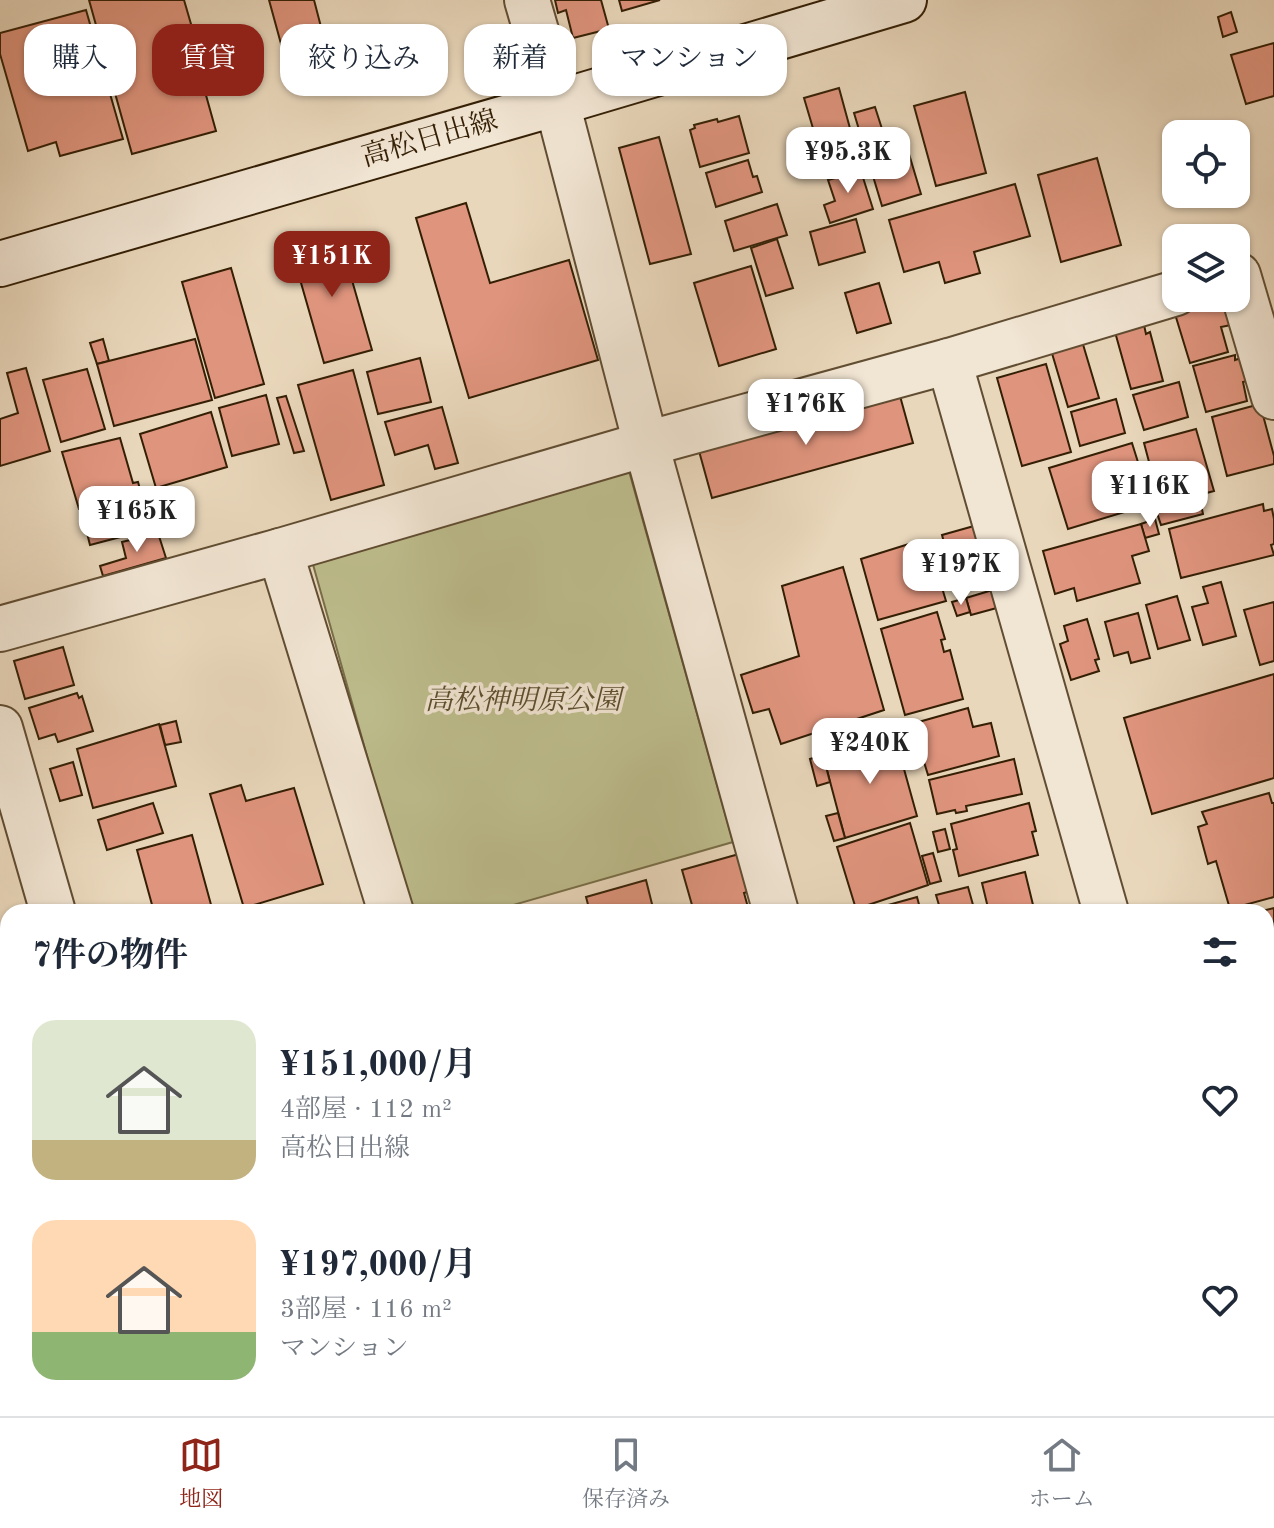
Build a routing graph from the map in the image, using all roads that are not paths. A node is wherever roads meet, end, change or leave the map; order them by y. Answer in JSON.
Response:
{"nodes":[{"id":1,"x":527,"y":0,"type":"edge"},
{"id":2,"x":900,"y":1,"type":"edge"},
{"id":3,"x":557,"y":103,"type":"junction"},
{"id":4,"x":0,"y":264,"type":"edge"},
{"id":5,"x":1250,"y":277,"type":"edge"},
{"id":6,"x":1162,"y":297,"type":"edge"},
{"id":7,"x":949,"y":361,"type":"junction"},
{"id":8,"x":1274,"y":397,"type":"edge"},
{"id":9,"x":646,"y":444,"type":"junction"},
{"id":10,"x":280,"y":551,"type":"junction"},
{"id":11,"x":0,"y":629,"type":"edge"},
{"id":12,"x":0,"y":728,"type":"edge"},
{"id":13,"x":51,"y":904,"type":"edge"},
{"id":14,"x":389,"y":904,"type":"edge"},
{"id":15,"x":774,"y":904,"type":"edge"},
{"id":16,"x":1104,"y":904,"type":"edge"}],
"edges":[{"from":1,"to":3,"type":"street"},
{"from":2,"to":3,"type":"street","name":"高松日出線"},
{"from":3,"to":4,"type":"street","name":"高松日出線"},
{"from":3,"to":9,"type":"street"},
{"from":5,"to":8,"type":"street"},
{"from":6,"to":7,"type":"street"},
{"from":7,"to":9,"type":"street"},
{"from":7,"to":16,"type":"street"},
{"from":9,"to":10,"type":"street"},
{"from":9,"to":15,"type":"street"},
{"from":10,"to":11,"type":"street"},
{"from":10,"to":14,"type":"street"},
{"from":12,"to":13,"type":"street"}]}
